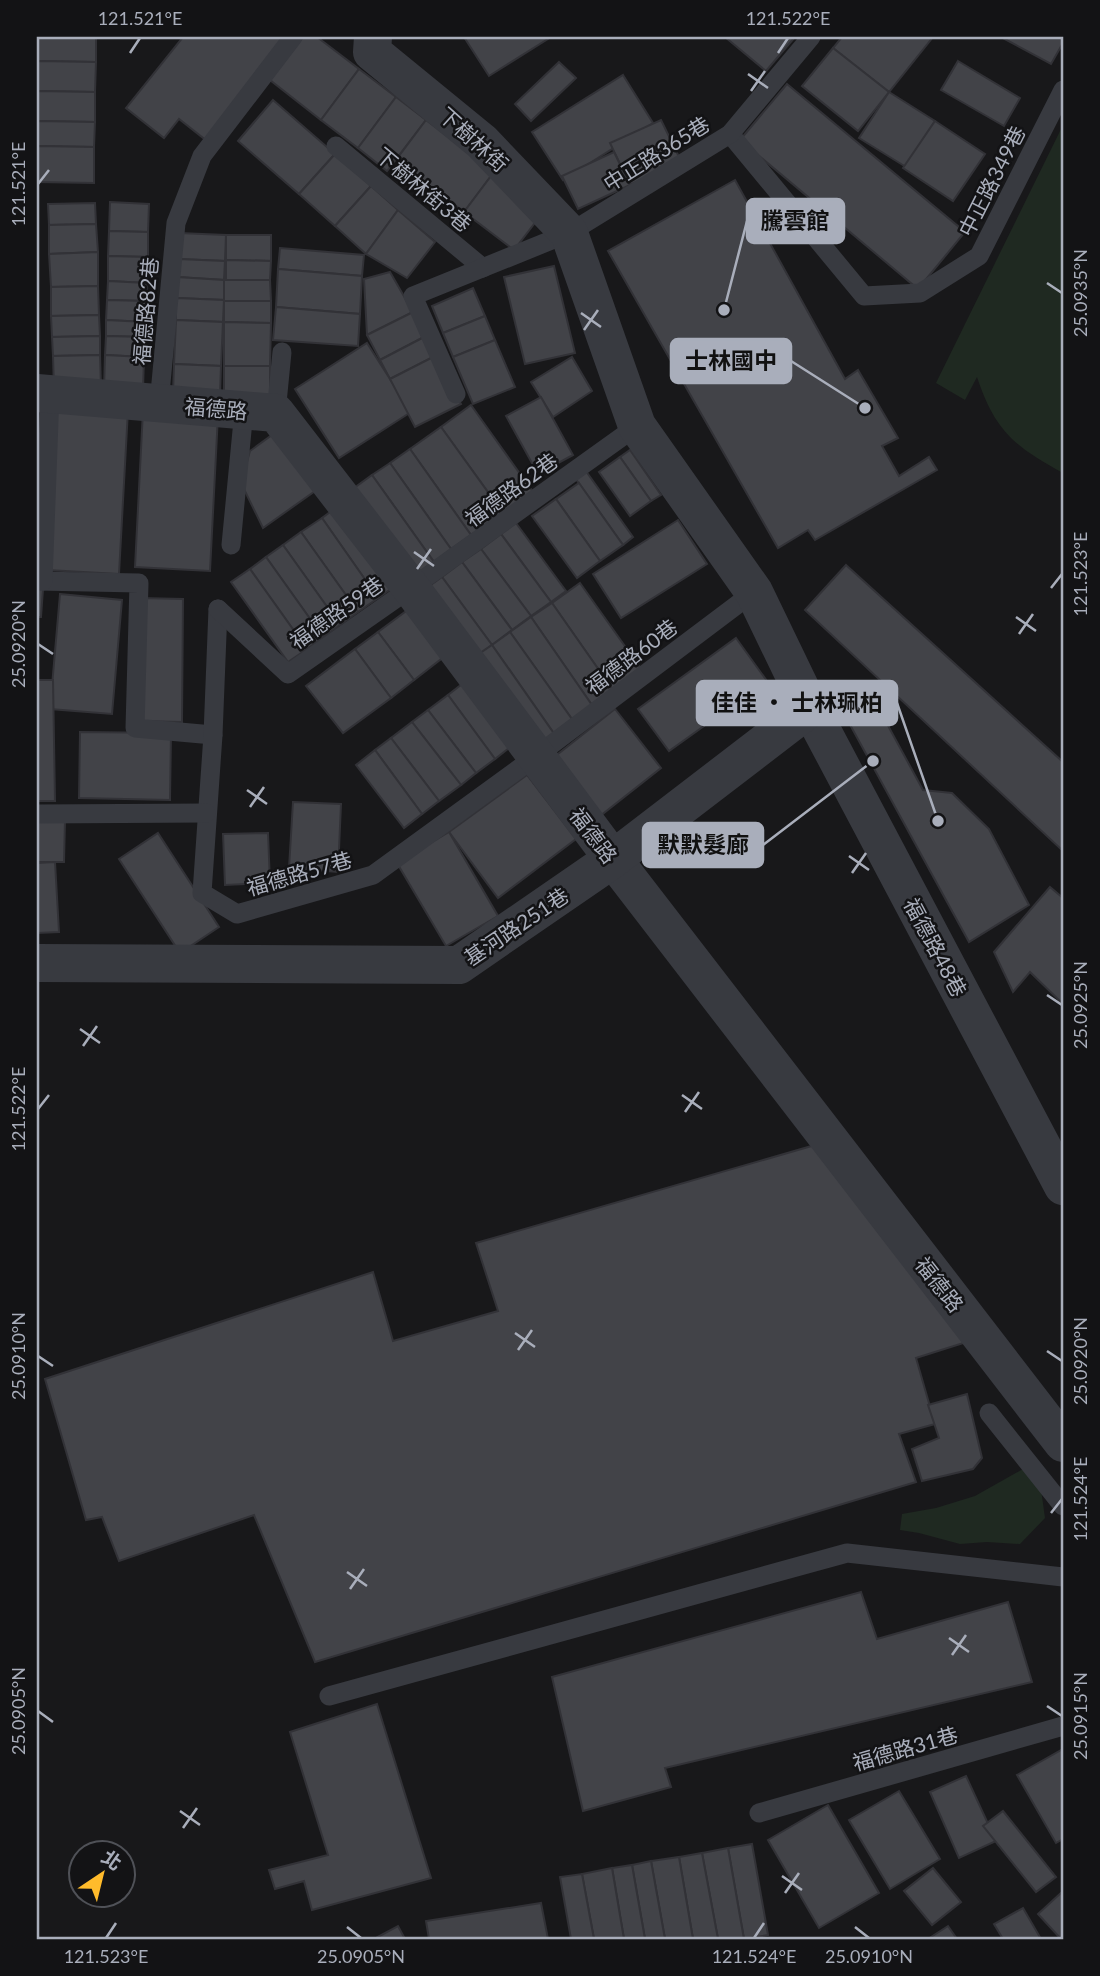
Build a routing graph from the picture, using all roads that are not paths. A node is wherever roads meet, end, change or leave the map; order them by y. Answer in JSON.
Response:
{"nodes":[{"id":1,"x":293,"y":37,"type":"edge"},
{"id":2,"x":811,"y":37,"type":"edge"},
{"id":3,"x":363,"y":42,"type":"edge"},
{"id":4,"x":1063,"y":90,"type":"edge"},
{"id":5,"x":730,"y":134,"type":"junction"},
{"id":6,"x":336,"y":146,"type":"dead end"},
{"id":7,"x":569,"y":233,"type":"junction"},
{"id":8,"x":483,"y":268,"type":"junction"},
{"id":9,"x":282,"y":352,"type":"dead end"},
{"id":10,"x":43,"y":393,"type":"edge"},
{"id":11,"x":456,"y":394,"type":"dead end"},
{"id":12,"x":159,"y":404,"type":"junction"},
{"id":13,"x":260,"y":412,"type":"junction"},
{"id":14,"x":637,"y":426,"type":"junction"},
{"id":15,"x":230,"y":545,"type":"dead end"},
{"id":16,"x":40,"y":582,"type":"edge"},
{"id":17,"x":411,"y":589,"type":"junction"},
{"id":18,"x":754,"y":592,"type":"junction"},
{"id":19,"x":218,"y":609,"type":"joint"},
{"id":20,"x":810,"y":708,"type":"junction"},
{"id":21,"x":213,"y":735,"type":"junction"},
{"id":22,"x":535,"y":757,"type":"junction"},
{"id":23,"x":206,"y":813,"type":"junction"},
{"id":24,"x":37,"y":814,"type":"edge"},
{"id":25,"x":613,"y":859,"type":"junction"},
{"id":26,"x":37,"y":963,"type":"edge"},
{"id":27,"x":1063,"y":1186,"type":"edge"},
{"id":28,"x":989,"y":1413,"type":"dead end"},
{"id":29,"x":1063,"y":1443,"type":"edge"},
{"id":30,"x":1063,"y":1506,"type":"edge"},
{"id":31,"x":1063,"y":1577,"type":"edge"},
{"id":32,"x":329,"y":1696,"type":"dead end"},
{"id":33,"x":1063,"y":1726,"type":"edge"},
{"id":34,"x":759,"y":1813,"type":"dead end"}],
"edges":[{"from":1,"to":12,"type":"lane","name":"福德路82巷"},
{"from":2,"to":5,"type":"lane","name":"中正路365巷"},
{"from":3,"to":7,"type":"street","name":"下樹林街"},
{"from":4,"to":5,"type":"lane","name":"中正路349巷"},
{"from":5,"to":7,"type":"lane","name":"中正路365巷"},
{"from":6,"to":8,"type":"lane","name":"下樹林街3巷"},
{"from":7,"to":8,"type":"lane","name":"中正路365巷"},
{"from":7,"to":14,"type":"street"},
{"from":8,"to":11,"type":"lane","name":"中正路365巷"},
{"from":9,"to":13,"type":"lane"},
{"from":10,"to":12,"type":"street","name":"福德路"},
{"from":10,"to":16,"type":"lane"},
{"from":12,"to":13,"type":"street","name":"福德路"},
{"from":13,"to":15,"type":"lane"},
{"from":13,"to":17,"type":"street","name":"福德路"},
{"from":14,"to":17,"type":"lane","name":"福德路62巷"},
{"from":14,"to":18,"type":"street"},
{"from":16,"to":21,"type":"lane"},
{"from":17,"to":19,"type":"lane","name":"福德路59巷"},
{"from":17,"to":22,"type":"street","name":"福德路"},
{"from":18,"to":20,"type":"street"},
{"from":18,"to":22,"type":"lane","name":"福德路60巷"},
{"from":19,"to":21,"type":"lane","name":"福德路57巷"},
{"from":20,"to":25,"type":"street","name":"基河路251巷"},
{"from":20,"to":27,"type":"street","name":"福德路48巷"},
{"from":21,"to":23,"type":"lane","name":"福德路57巷"},
{"from":22,"to":23,"type":"lane","name":"福德路57巷"},
{"from":22,"to":25,"type":"street","name":"福德路"},
{"from":23,"to":24,"type":"lane"},
{"from":25,"to":26,"type":"street","name":"基河路251巷"},
{"from":25,"to":29,"type":"street","name":"福德路"},
{"from":28,"to":30,"type":"lane"},
{"from":31,"to":32,"type":"lane"},
{"from":33,"to":34,"type":"lane","name":"福德路31巷"}]}
